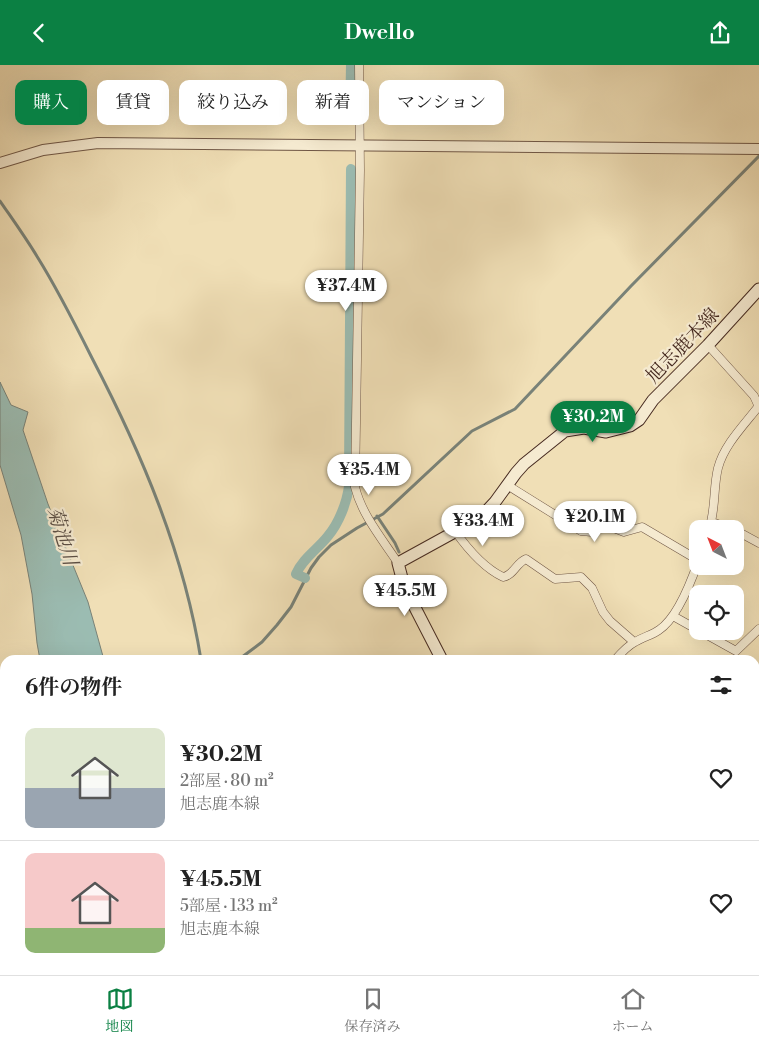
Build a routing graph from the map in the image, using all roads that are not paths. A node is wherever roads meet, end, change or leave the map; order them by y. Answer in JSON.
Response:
{"nodes":[{"id":1,"x":360,"y":65,"type":"edge"},
{"id":2,"x":360,"y":145,"type":"junction"},
{"id":3,"x":759,"y":149,"type":"edge"},
{"id":4,"x":0,"y":163,"type":"edge"},
{"id":5,"x":759,"y":289,"type":"edge"},
{"id":6,"x":708,"y":345,"type":"junction"},
{"id":7,"x":758,"y":407,"type":"edge"},
{"id":8,"x":507,"y":485,"type":"junction"},
{"id":9,"x":711,"y":520,"type":"edge"},
{"id":10,"x":455,"y":531,"type":"junction"},
{"id":11,"x":744,"y":535,"type":"edge"},
{"id":12,"x":759,"y":543,"type":"edge"},
{"id":13,"x":689,"y":556,"type":"edge"},
{"id":14,"x":398,"y":563,"type":"junction"},
{"id":15,"x":692,"y":575,"type":"edge"},
{"id":16,"x":673,"y":616,"type":"junction"},
{"id":17,"x":689,"y":625,"type":"edge"},
{"id":18,"x":759,"y":629,"type":"edge"},
{"id":19,"x":717,"y":640,"type":"edge"},
{"id":20,"x":634,"y":642,"type":"junction"},
{"id":21,"x":439,"y":655,"type":"edge"},
{"id":22,"x":620,"y":655,"type":"edge"}],
"edges":[{"from":1,"to":2,"type":"street"},
{"from":2,"to":3,"type":"street"},
{"from":2,"to":4,"type":"street"},
{"from":2,"to":14,"type":"street"},
{"from":5,"to":6,"type":"main road","name":"旭志鹿本線"},
{"from":6,"to":7,"type":"street"},
{"from":6,"to":8,"type":"main road","name":"旭志鹿本線"},
{"from":7,"to":9,"type":"street"},
{"from":8,"to":10,"type":"main road","name":"旭志鹿本線"},
{"from":8,"to":13,"type":"street"},
{"from":10,"to":14,"type":"main road","name":"旭志鹿本線"},
{"from":10,"to":20,"type":"street"},
{"from":11,"to":12,"type":"street"},
{"from":14,"to":21,"type":"main road"},
{"from":15,"to":16,"type":"street"},
{"from":16,"to":17,"type":"street"},
{"from":16,"to":20,"type":"street"},
{"from":18,"to":19,"type":"street"},
{"from":20,"to":22,"type":"street"}]}
